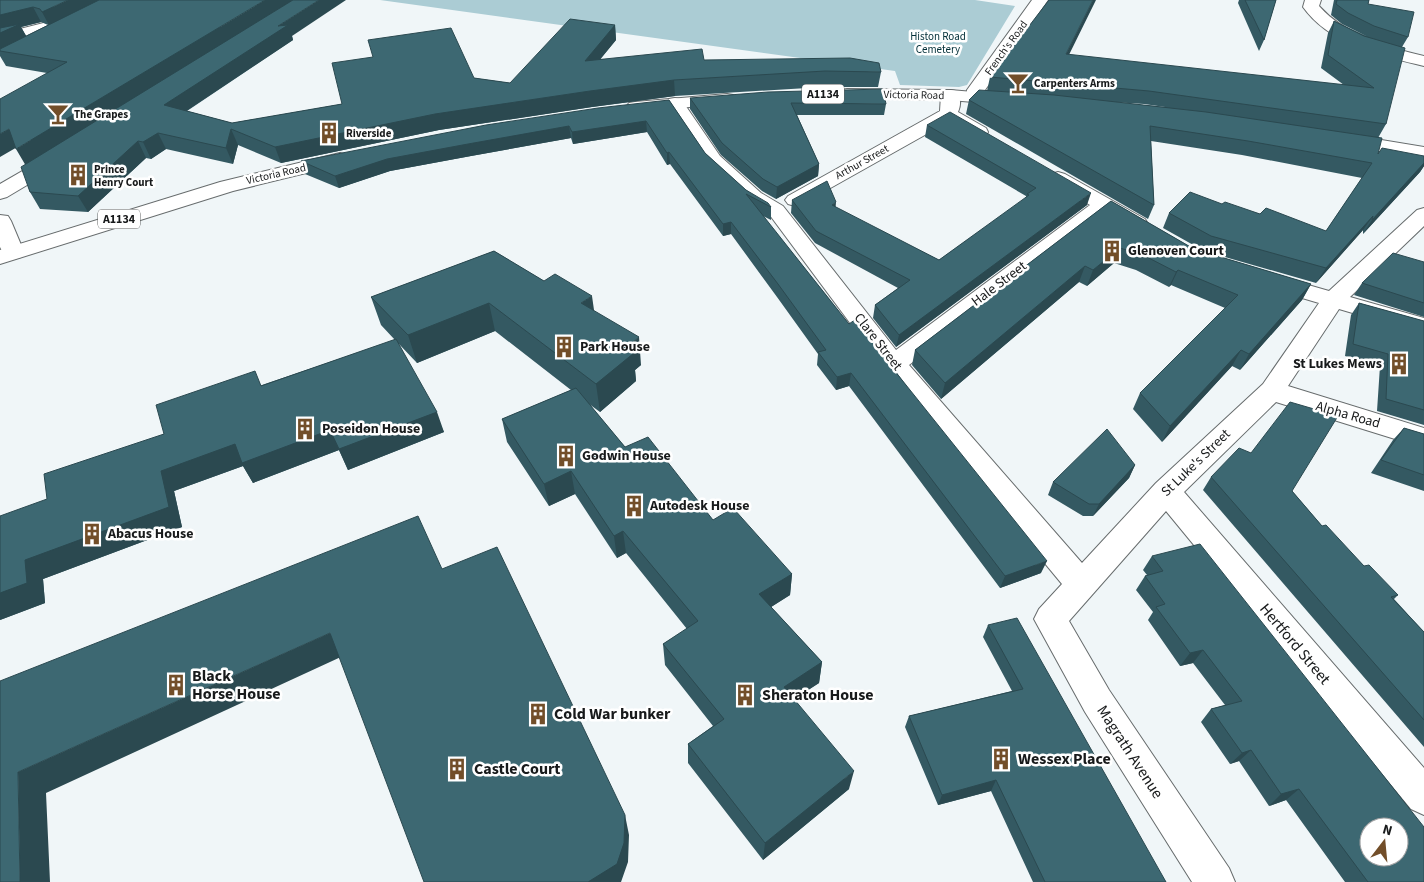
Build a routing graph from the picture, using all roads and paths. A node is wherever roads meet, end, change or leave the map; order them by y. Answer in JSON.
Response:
{"nodes":[{"id":1,"x":1040,"y":0,"type":"edge"},
{"id":2,"x":1313,"y":0,"type":"edge"},
{"id":3,"x":0,"y":39,"type":"edge"},
{"id":4,"x":26,"y":48,"type":"edge"},
{"id":5,"x":1424,"y":61,"type":"edge"},
{"id":6,"x":834,"y":94,"type":"edge"},
{"id":7,"x":975,"y":97,"type":"junction"},
{"id":8,"x":740,"y":98,"type":"edge"},
{"id":9,"x":1024,"y":101,"type":"edge"},
{"id":10,"x":675,"y":103,"type":"junction"},
{"id":11,"x":949,"y":104,"type":"junction"},
{"id":12,"x":618,"y":109,"type":"edge"},
{"id":13,"x":1325,"y":136,"type":"edge"},
{"id":14,"x":999,"y":143,"type":"edge"},
{"id":15,"x":72,"y":149,"type":"edge"},
{"id":16,"x":1424,"y":153,"type":"edge"},
{"id":17,"x":360,"y":155,"type":"edge"},
{"id":18,"x":1041,"y":168,"type":"edge"},
{"id":19,"x":7,"y":189,"type":"edge"},
{"id":20,"x":1104,"y":205,"type":"junction"},
{"id":21,"x":0,"y":206,"type":"edge"},
{"id":22,"x":776,"y":210,"type":"junction"},
{"id":23,"x":1424,"y":214,"type":"edge"},
{"id":24,"x":0,"y":221,"type":"edge"},
{"id":25,"x":1153,"y":234,"type":"edge"},
{"id":26,"x":6,"y":255,"type":"edge"},
{"id":27,"x":1250,"y":275,"type":"edge"},
{"id":28,"x":1333,"y":300,"type":"junction"},
{"id":29,"x":1424,"y":326,"type":"edge"},
{"id":30,"x":894,"y":364,"type":"junction"},
{"id":31,"x":1272,"y":390,"type":"junction"},
{"id":32,"x":1424,"y":438,"type":"edge"},
{"id":33,"x":1166,"y":491,"type":"junction"},
{"id":34,"x":1081,"y":584,"type":"junction"},
{"id":35,"x":1050,"y":619,"type":"joint"},
{"id":36,"x":1424,"y":796,"type":"edge"},
{"id":37,"x":1215,"y":882,"type":"edge"}],
"edges":[{"from":1,"to":7,"type":"street","name":"French's Road"},
{"from":2,"to":5,"type":"street"},
{"from":3,"to":4,"type":"street"},
{"from":6,"to":11,"type":"street","name":"Victoria Road","number":"A1134"},
{"from":7,"to":9,"type":"street","name":"Victoria Road","number":"A1134"},
{"from":7,"to":11,"type":"street","name":"Victoria Road","number":"A1134"},
{"from":8,"to":10,"type":"street"},
{"from":10,"to":12,"type":"street"},
{"from":10,"to":22,"type":"street","name":"Clare Street"},
{"from":11,"to":14,"type":"street"},
{"from":11,"to":22,"type":"street","name":"Arthur Street"},
{"from":13,"to":16,"type":"street"},
{"from":15,"to":19,"type":"street"},
{"from":17,"to":26,"type":"street","name":"Victoria Road","number":"A1134"},
{"from":18,"to":20,"type":"street"},
{"from":19,"to":21,"type":"street"},
{"from":20,"to":25,"type":"street"},
{"from":20,"to":30,"type":"street","name":"Hale Street"},
{"from":22,"to":30,"type":"street","name":"Clare Street"},
{"from":23,"to":28,"type":"street","name":"St Luke's Street"},
{"from":24,"to":26,"type":"street"},
{"from":27,"to":28,"type":"street"},
{"from":28,"to":29,"type":"street"},
{"from":28,"to":31,"type":"street","name":"St Luke's Street"},
{"from":30,"to":34,"type":"street","name":"Clare Street"},
{"from":31,"to":32,"type":"street","name":"Alpha Road"},
{"from":31,"to":33,"type":"street","name":"St Luke's Street"},
{"from":33,"to":34,"type":"street","name":"St Luke's Street"},
{"from":33,"to":36,"type":"street","name":"Hertford Street"},
{"from":34,"to":35,"type":"street","name":"St Luke's Street"},
{"from":35,"to":37,"type":"street","name":"Magrath Avenue"}]}
